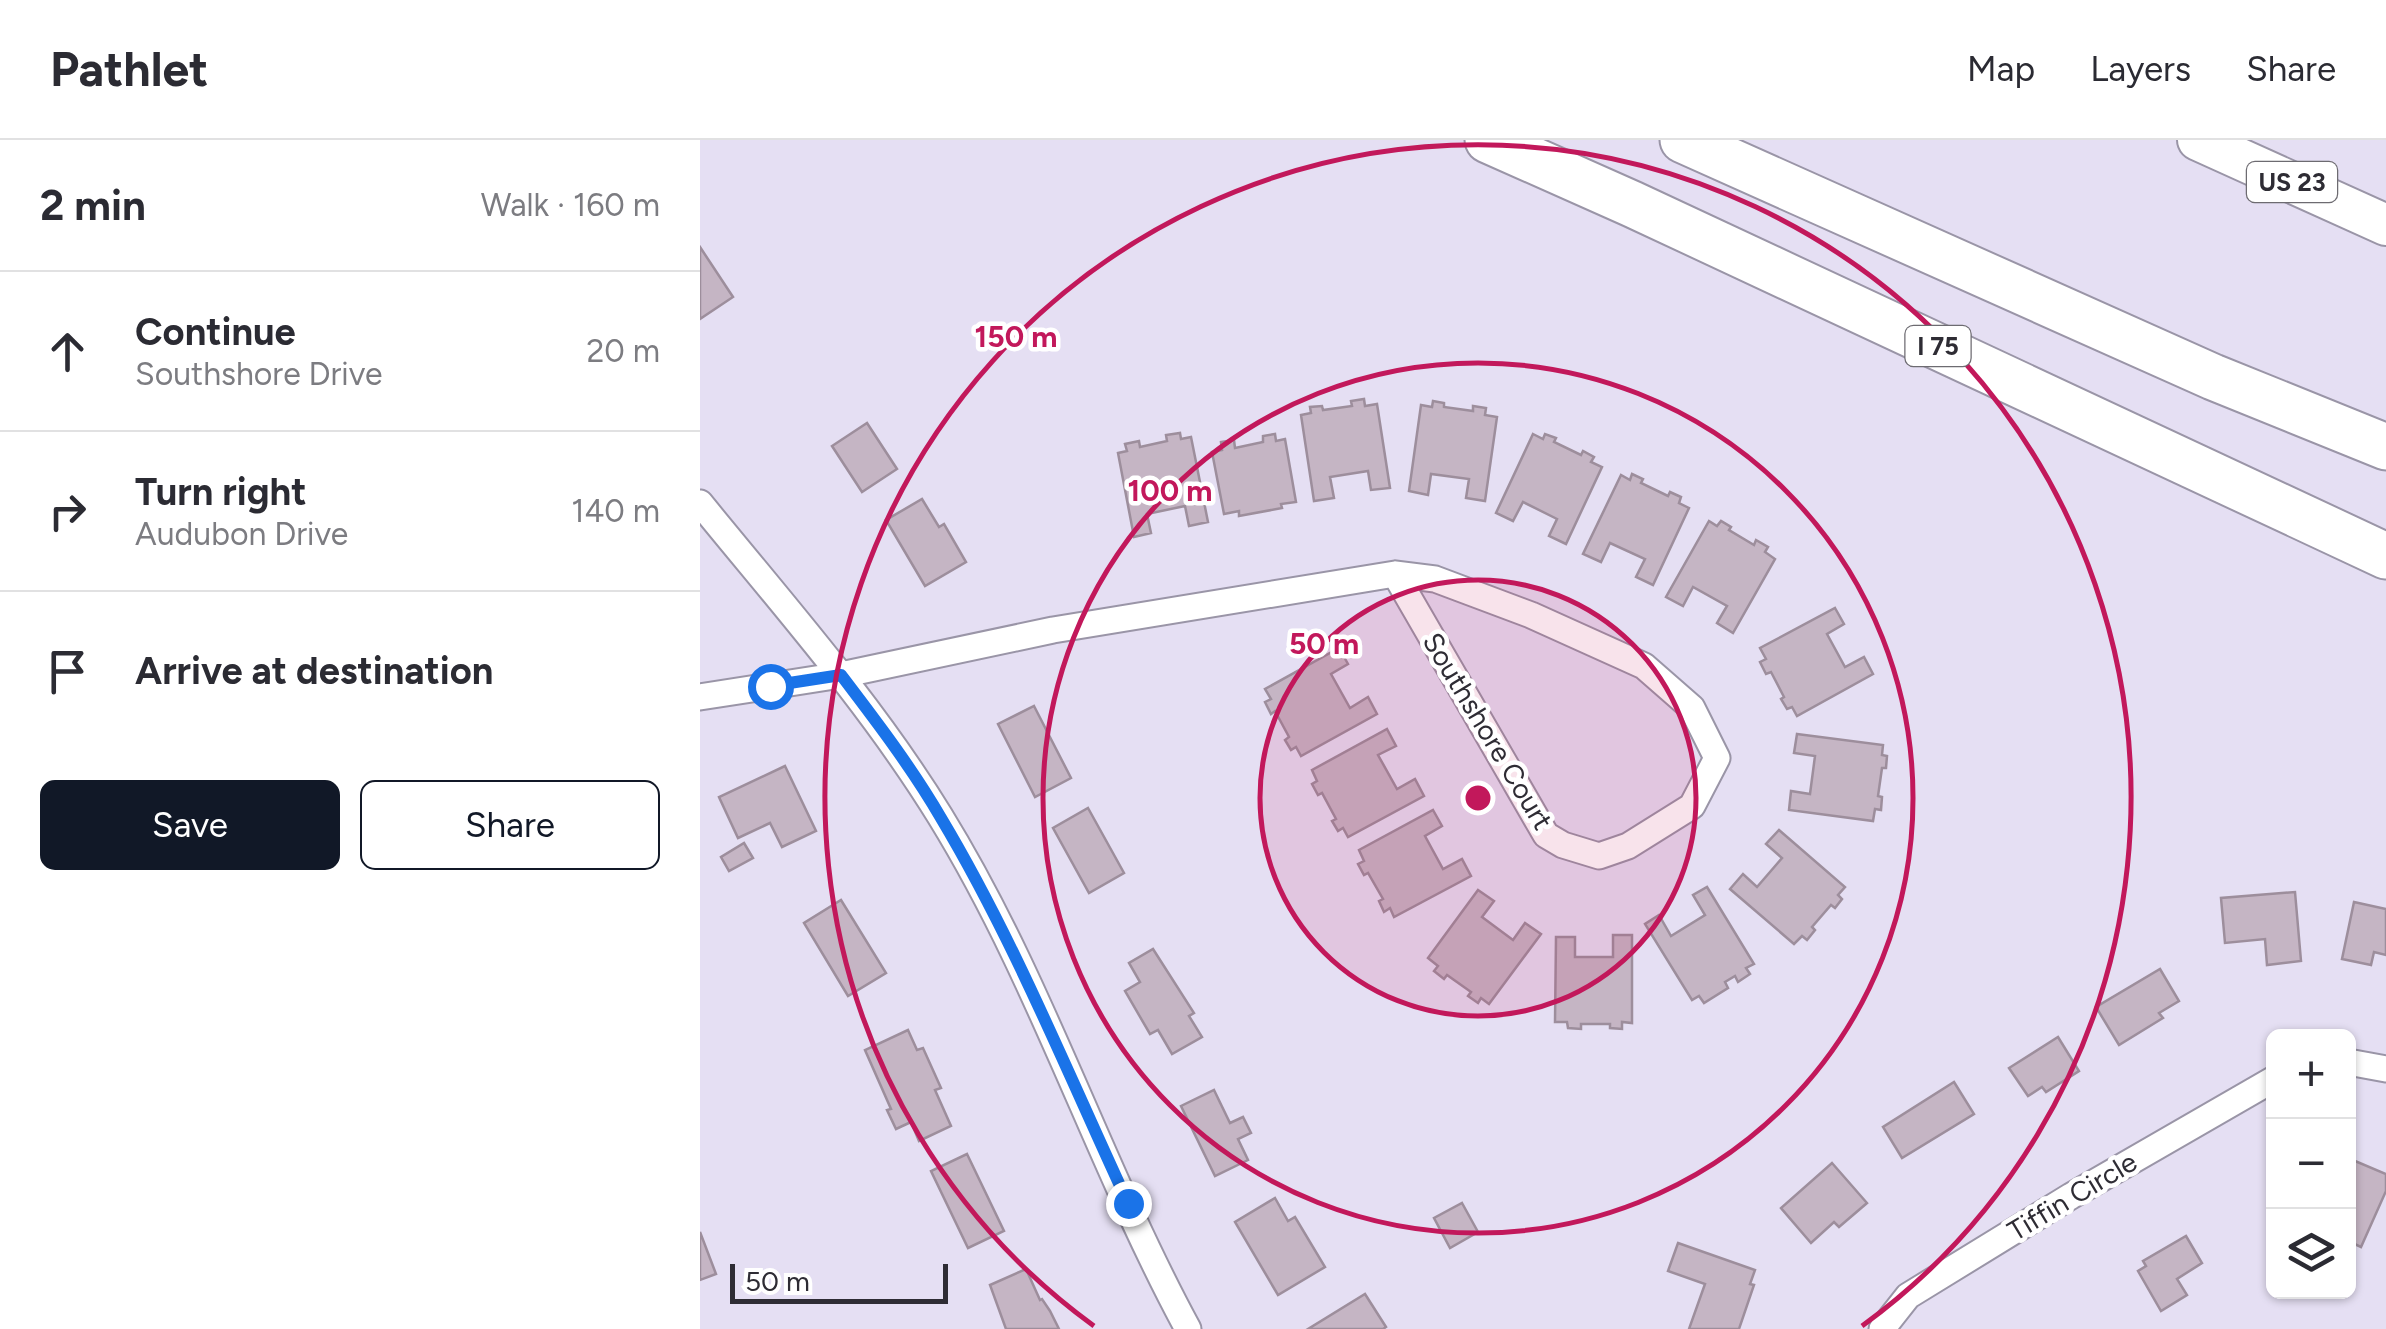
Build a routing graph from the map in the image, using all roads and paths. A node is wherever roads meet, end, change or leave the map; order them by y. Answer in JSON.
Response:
{"nodes":[{"id":1,"x":1488,"y":140,"type":"edge"},
{"id":2,"x":1683,"y":140,"type":"edge"},
{"id":3,"x":2198,"y":140,"type":"edge"},
{"id":4,"x":2386,"y":225,"type":"edge"},
{"id":5,"x":2386,"y":447,"type":"edge"},
{"id":6,"x":700,"y":503,"type":"edge"},
{"id":7,"x":2386,"y":556,"type":"edge"},
{"id":8,"x":1395,"y":574,"type":"junction"},
{"id":9,"x":841,"y":675,"type":"junction"},
{"id":10,"x":700,"y":697,"type":"edge"},
{"id":11,"x":2356,"y":1063,"type":"edge"},
{"id":12,"x":2386,"y":1069,"type":"edge"},
{"id":13,"x":2266,"y":1084,"type":"edge"},
{"id":14,"x":1188,"y":1329,"type":"edge"},
{"id":15,"x":1882,"y":1329,"type":"edge"}],
"edges":[{"from":1,"to":7,"type":"highway","number":"I 75"},
{"from":2,"to":5,"type":"highway"},
{"from":3,"to":4,"type":"main road","number":"US 23"},
{"from":6,"to":9,"type":"street"},
{"from":8,"to":8,"type":"street","name":"Southshore Court"},
{"from":8,"to":9,"type":"street","name":"Southshore Court"},
{"from":9,"to":10,"type":"street","name":"Southshore Court"},
{"from":9,"to":14,"type":"street"},
{"from":11,"to":12,"type":"street"},
{"from":13,"to":15,"type":"street","name":"Tiffin Circle"}]}
